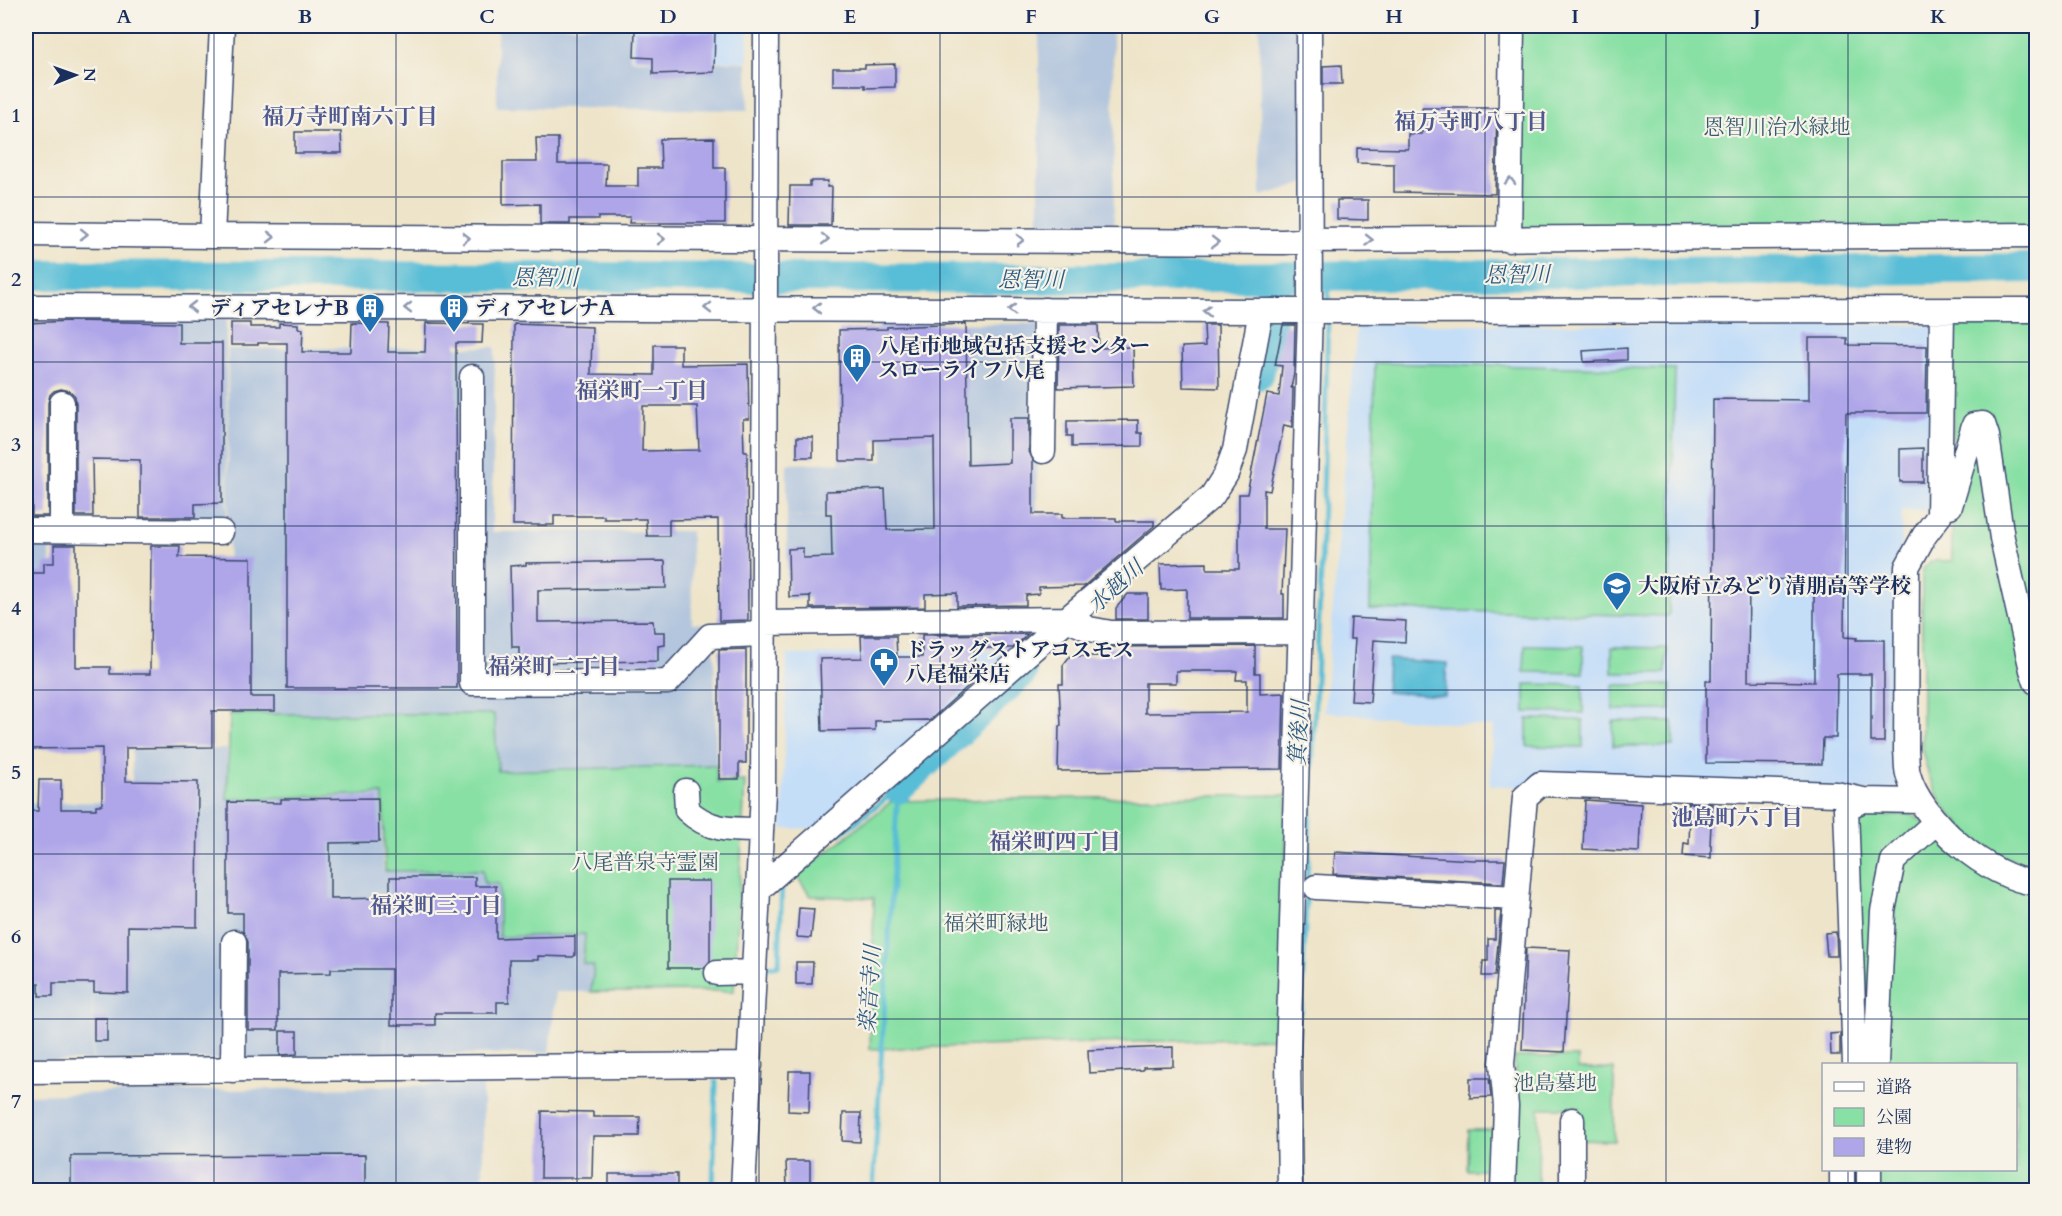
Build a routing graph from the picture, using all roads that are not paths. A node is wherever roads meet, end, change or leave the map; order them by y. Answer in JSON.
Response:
{"nodes":[{"id":1,"x":222,"y":26,"type":"edge"},
{"id":2,"x":766,"y":26,"type":"edge"},
{"id":3,"x":1309,"y":26,"type":"edge"},
{"id":4,"x":1512,"y":26,"type":"edge"},
{"id":5,"x":26,"y":234,"type":"edge"},
{"id":6,"x":2037,"y":235,"type":"edge"},
{"id":7,"x":212,"y":236,"type":"junction"},
{"id":8,"x":1509,"y":240,"type":"junction"},
{"id":9,"x":766,"y":242,"type":"junction"},
{"id":10,"x":1310,"y":243,"type":"junction"},
{"id":11,"x":766,"y":303,"type":"junction"},
{"id":12,"x":1310,"y":306,"type":"junction"},
{"id":13,"x":26,"y":307,"type":"edge"},
{"id":14,"x":1045,"y":310,"type":"junction"},
{"id":15,"x":2037,"y":310,"type":"edge"},
{"id":16,"x":1270,"y":311,"type":"junction"},
{"id":17,"x":1942,"y":311,"type":"junction"},
{"id":18,"x":472,"y":377,"type":"dead end"},
{"id":19,"x":62,"y":403,"type":"dead end"},
{"id":20,"x":1043,"y":451,"type":"dead end"},
{"id":21,"x":1950,"y":506,"type":"dead end"},
{"id":22,"x":26,"y":530,"type":"edge"},
{"id":23,"x":62,"y":530,"type":"junction"},
{"id":24,"x":221,"y":532,"type":"dead end"},
{"id":25,"x":1076,"y":623,"type":"junction"},
{"id":26,"x":764,"y":629,"type":"junction"},
{"id":27,"x":1300,"y":632,"type":"junction"},
{"id":28,"x":2037,"y":682,"type":"edge"},
{"id":29,"x":686,"y":791,"type":"dead end"},
{"id":30,"x":1863,"y":800,"type":"junction"},
{"id":31,"x":1920,"y":801,"type":"junction"},
{"id":32,"x":1936,"y":822,"type":"junction"},
{"id":33,"x":761,"y":830,"type":"junction"},
{"id":34,"x":2037,"y":883,"type":"edge"},
{"id":35,"x":1316,"y":887,"type":"dead end"},
{"id":36,"x":758,"y":890,"type":"junction"},
{"id":37,"x":1516,"y":898,"type":"junction"},
{"id":38,"x":234,"y":942,"type":"dead end"},
{"id":39,"x":754,"y":972,"type":"junction"},
{"id":40,"x":717,"y":973,"type":"dead end"},
{"id":41,"x":1855,"y":1063,"type":"edge"},
{"id":42,"x":1876,"y":1063,"type":"edge"},
{"id":43,"x":750,"y":1065,"type":"junction"},
{"id":44,"x":233,"y":1070,"type":"junction"},
{"id":45,"x":26,"y":1071,"type":"edge"},
{"id":46,"x":1572,"y":1120,"type":"dead end"},
{"id":47,"x":1842,"y":1171,"type":"edge"},
{"id":48,"x":1869,"y":1171,"type":"edge"},
{"id":49,"x":743,"y":1191,"type":"edge"},
{"id":50,"x":1290,"y":1191,"type":"edge"},
{"id":51,"x":1503,"y":1191,"type":"edge"},
{"id":52,"x":1572,"y":1191,"type":"edge"},
{"id":53,"x":1842,"y":1191,"type":"edge"},
{"id":54,"x":1869,"y":1191,"type":"edge"}],
"edges":[{"from":1,"to":7,"type":"street"},
{"from":2,"to":9,"type":"street"},
{"from":3,"to":10,"type":"street"},
{"from":8,"to":4,"type":"street","one_way":true},
{"from":5,"to":7,"type":"street","one_way":true},
{"from":6,"to":8,"type":"street"},
{"from":7,"to":9,"type":"street","one_way":true},
{"from":10,"to":8,"type":"street","one_way":true},
{"from":9,"to":10,"type":"street","one_way":true},
{"from":9,"to":11,"type":"street"},
{"from":10,"to":12,"type":"street"},
{"from":11,"to":13,"type":"street","one_way":true},
{"from":14,"to":11,"type":"street","one_way":true},
{"from":11,"to":26,"type":"street"},
{"from":12,"to":16,"type":"street"},
{"from":12,"to":17,"type":"street"},
{"from":12,"to":27,"type":"street"},
{"from":16,"to":14,"type":"street","one_way":true},
{"from":14,"to":20,"type":"street"},
{"from":15,"to":17,"type":"street"},
{"from":16,"to":25,"type":"street"},
{"from":17,"to":31,"type":"street"},
{"from":18,"to":26,"type":"street"},
{"from":19,"to":23,"type":"street"},
{"from":21,"to":28,"type":"street"},
{"from":22,"to":23,"type":"street"},
{"from":23,"to":24,"type":"street"},
{"from":25,"to":26,"type":"street"},
{"from":25,"to":27,"type":"street"},
{"from":25,"to":36,"type":"street"},
{"from":26,"to":33,"type":"street"},
{"from":27,"to":50,"type":"street"},
{"from":29,"to":33,"type":"street"},
{"from":30,"to":31,"type":"street"},
{"from":30,"to":37,"type":"street"},
{"from":30,"to":41,"type":"street"},
{"from":31,"to":32,"type":"street"},
{"from":32,"to":34,"type":"street"},
{"from":32,"to":42,"type":"street"},
{"from":33,"to":36,"type":"street"},
{"from":35,"to":37,"type":"street"},
{"from":36,"to":39,"type":"street"},
{"from":37,"to":51,"type":"street"},
{"from":38,"to":44,"type":"street"},
{"from":39,"to":40,"type":"street"},
{"from":39,"to":43,"type":"street"},
{"from":43,"to":44,"type":"street"},
{"from":43,"to":49,"type":"street"},
{"from":44,"to":45,"type":"street"},
{"from":46,"to":52,"type":"street"},
{"from":47,"to":53,"type":"street"},
{"from":48,"to":54,"type":"street"}]}
